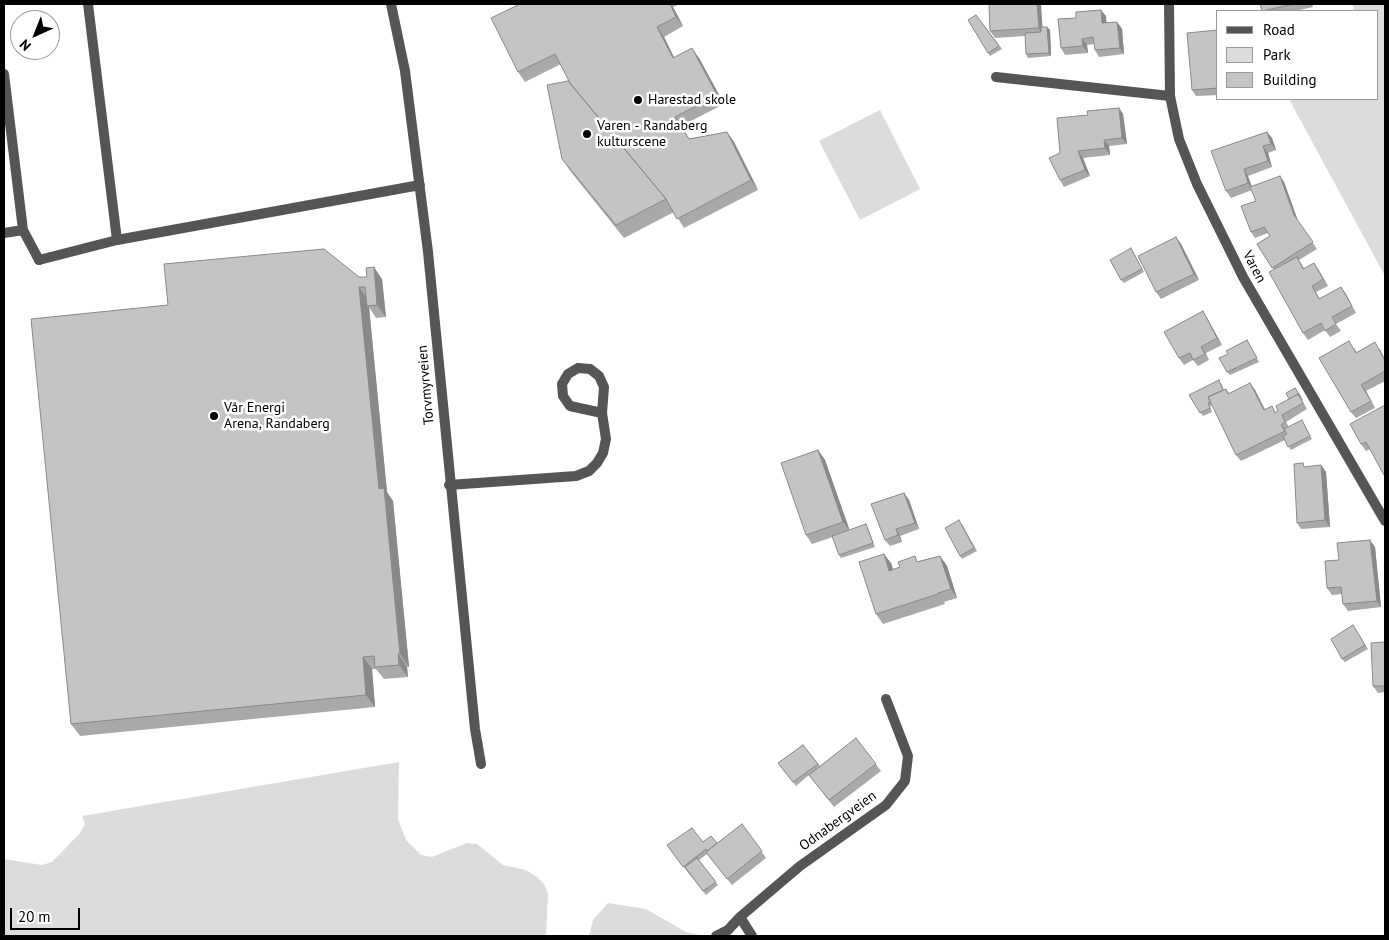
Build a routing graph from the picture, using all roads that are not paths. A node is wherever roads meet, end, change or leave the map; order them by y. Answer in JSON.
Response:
{"nodes":[{"id":1,"x":88,"y":4,"type":"edge"},
{"id":2,"x":391,"y":4,"type":"edge"},
{"id":3,"x":1169,"y":4,"type":"edge"},
{"id":4,"x":4,"y":74,"type":"edge"},
{"id":5,"x":996,"y":77,"type":"dead end"},
{"id":6,"x":1170,"y":96,"type":"junction"},
{"id":7,"x":420,"y":185,"type":"junction"},
{"id":8,"x":23,"y":230,"type":"junction"},
{"id":9,"x":4,"y":233,"type":"edge"},
{"id":10,"x":117,"y":240,"type":"junction"},
{"id":11,"x":602,"y":413,"type":"junction"},
{"id":12,"x":449,"y":484,"type":"junction"},
{"id":13,"x":1385,"y":521,"type":"edge"},
{"id":14,"x":886,"y":699,"type":"dead end"},
{"id":15,"x":481,"y":764,"type":"dead end"},
{"id":16,"x":740,"y":917,"type":"junction"},
{"id":17,"x":716,"y":936,"type":"edge"},
{"id":18,"x":752,"y":936,"type":"edge"}],
"edges":[{"from":1,"to":10,"type":"street"},
{"from":2,"to":7,"type":"street","name":"Torvmyrveien"},
{"from":3,"to":6,"type":"street","name":"Varen"},
{"from":4,"to":8,"type":"street"},
{"from":5,"to":6,"type":"street"},
{"from":6,"to":13,"type":"street","name":"Varen"},
{"from":7,"to":10,"type":"street"},
{"from":7,"to":12,"type":"street","name":"Torvmyrveien"},
{"from":8,"to":9,"type":"street"},
{"from":8,"to":10,"type":"street"},
{"from":11,"to":11,"type":"street"},
{"from":11,"to":12,"type":"street"},
{"from":12,"to":15,"type":"street","name":"Torvmyrveien"},
{"from":14,"to":16,"type":"street","name":"Odnabergveien"},
{"from":16,"to":17,"type":"street","name":"Odnabergveien"},
{"from":16,"to":18,"type":"street"}]}
